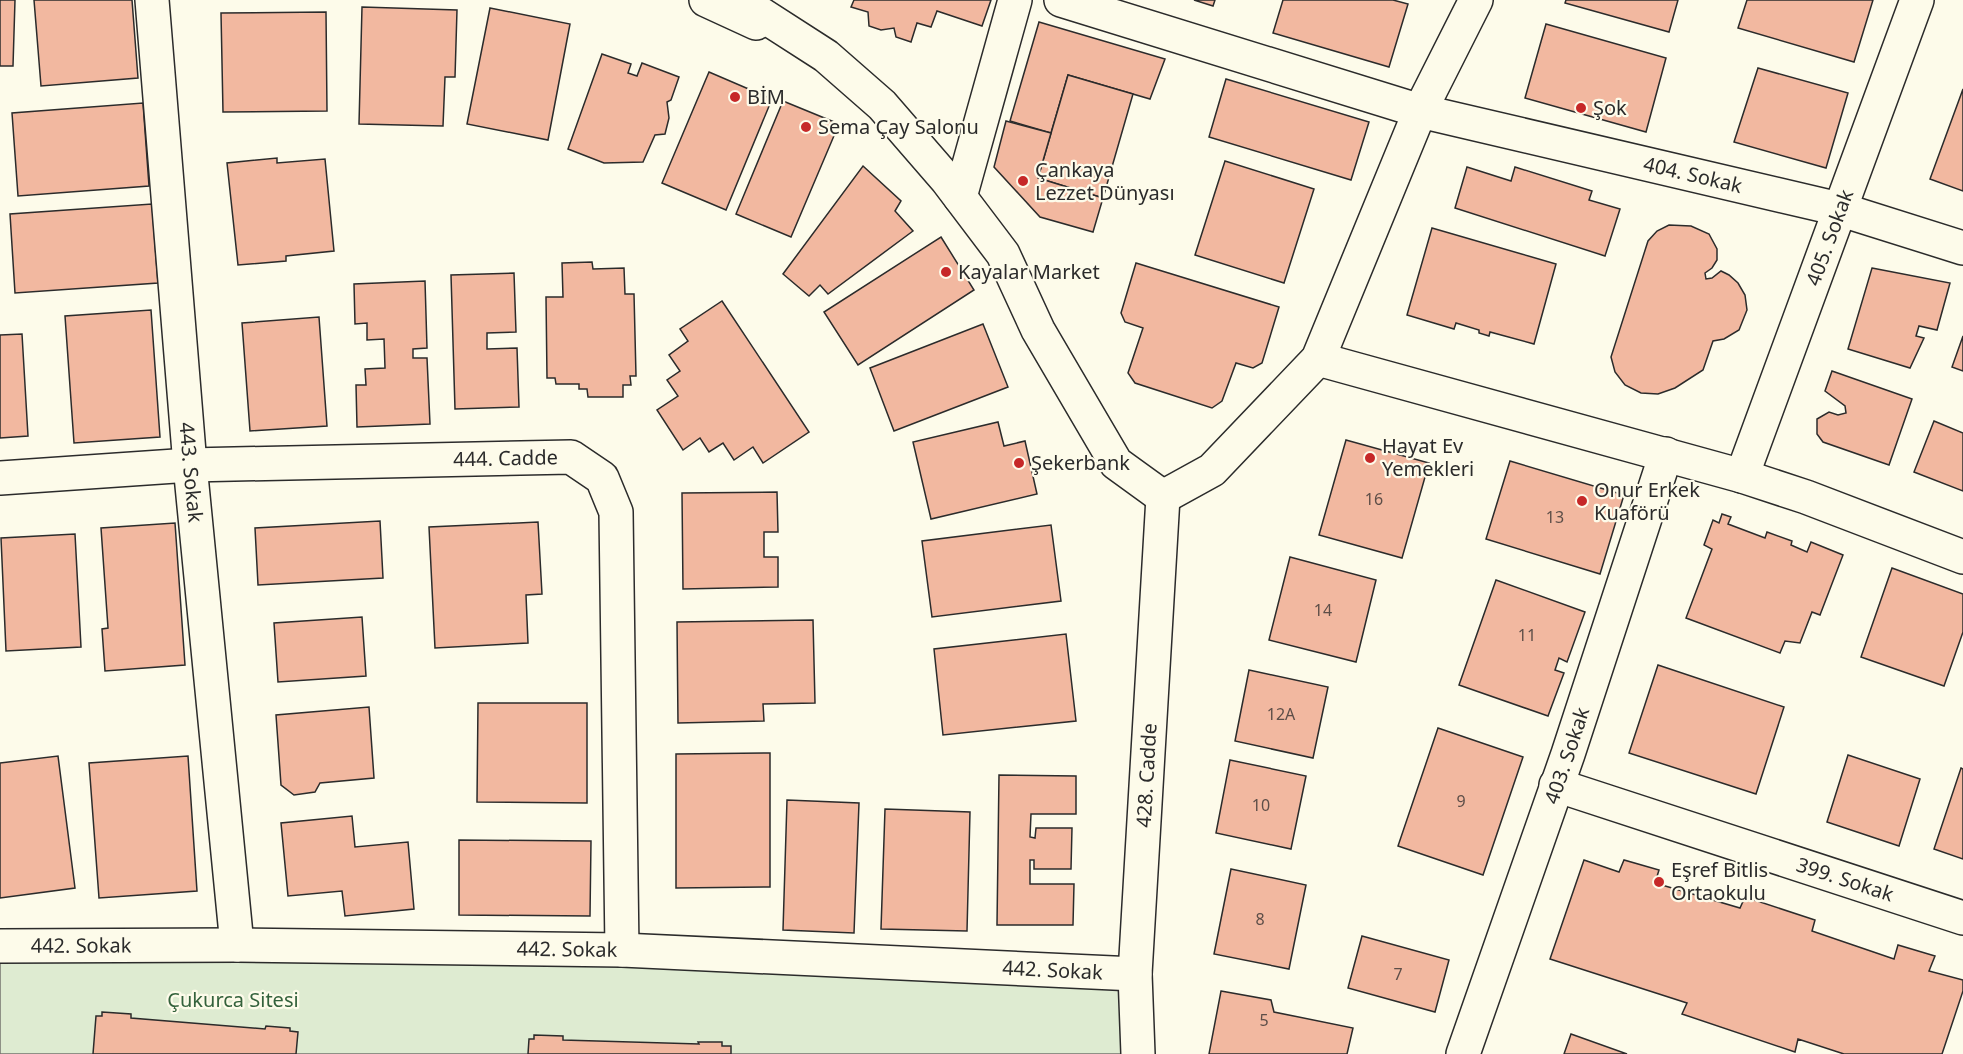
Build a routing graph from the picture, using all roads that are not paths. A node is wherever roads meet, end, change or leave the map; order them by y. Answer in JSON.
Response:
{"nodes":[{"id":1,"x":152,"y":0,"type":"edge"},
{"id":2,"x":706,"y":0,"type":"edge"},
{"id":3,"x":739,"y":0,"type":"edge"},
{"id":4,"x":1015,"y":0,"type":"edge"},
{"id":5,"x":1061,"y":0,"type":"edge"},
{"id":6,"x":1476,"y":0,"type":"edge"},
{"id":7,"x":1917,"y":0,"type":"edge"},
{"id":8,"x":826,"y":56,"type":"junction"},
{"id":9,"x":1420,"y":111,"type":"junction"},
{"id":10,"x":960,"y":197,"type":"junction"},
{"id":11,"x":1839,"y":209,"type":"junction"},
{"id":12,"x":1963,"y":248,"type":"edge"},
{"id":13,"x":1317,"y":359,"type":"junction"},
{"id":14,"x":1666,"y":454,"type":"junction"},
{"id":15,"x":190,"y":465,"type":"junction"},
{"id":16,"x":1742,"y":476,"type":"junction"},
{"id":17,"x":0,"y":478,"type":"edge"},
{"id":18,"x":1163,"y":497,"type":"junction"},
{"id":19,"x":1963,"y":557,"type":"edge"},
{"id":20,"x":1556,"y":785,"type":"junction"},
{"id":21,"x":1963,"y":918,"type":"edge"},
{"id":22,"x":237,"y":945,"type":"junction"},
{"id":23,"x":0,"y":946,"type":"edge"},
{"id":24,"x":622,"y":950,"type":"junction"},
{"id":25,"x":1135,"y":974,"type":"junction"},
{"id":26,"x":1138,"y":1054,"type":"edge"},
{"id":27,"x":1463,"y":1054,"type":"edge"}],
"edges":[{"from":1,"to":15,"type":"street","name":"443. Sokak"},
{"from":2,"to":8,"type":"street"},
{"from":3,"to":8,"type":"street"},
{"from":4,"to":10,"type":"street"},
{"from":5,"to":9,"type":"street","name":"404. Sokak"},
{"from":6,"to":9,"type":"street"},
{"from":7,"to":11,"type":"street","name":"405. Sokak"},
{"from":8,"to":10,"type":"street"},
{"from":9,"to":11,"type":"street","name":"404. Sokak"},
{"from":9,"to":13,"type":"street"},
{"from":10,"to":18,"type":"street"},
{"from":11,"to":12,"type":"street","name":"404. Sokak"},
{"from":11,"to":16,"type":"street","name":"405. Sokak"},
{"from":13,"to":14,"type":"street"},
{"from":13,"to":18,"type":"street"},
{"from":14,"to":16,"type":"street"},
{"from":14,"to":20,"type":"street","name":"403. Sokak"},
{"from":15,"to":17,"type":"street","name":"444. Cadde"},
{"from":15,"to":22,"type":"street","name":"443. Sokak"},
{"from":15,"to":24,"type":"street","name":"444. Cadde"},
{"from":16,"to":19,"type":"street"},
{"from":18,"to":25,"type":"street","name":"428. Cadde"},
{"from":20,"to":21,"type":"street","name":"399. Sokak"},
{"from":20,"to":27,"type":"street","name":"403. Sokak"},
{"from":22,"to":23,"type":"street","name":"442. Sokak"},
{"from":22,"to":24,"type":"street","name":"442. Sokak"},
{"from":24,"to":25,"type":"street","name":"442. Sokak"},
{"from":25,"to":26,"type":"street","name":"428. Cadde"}]}
